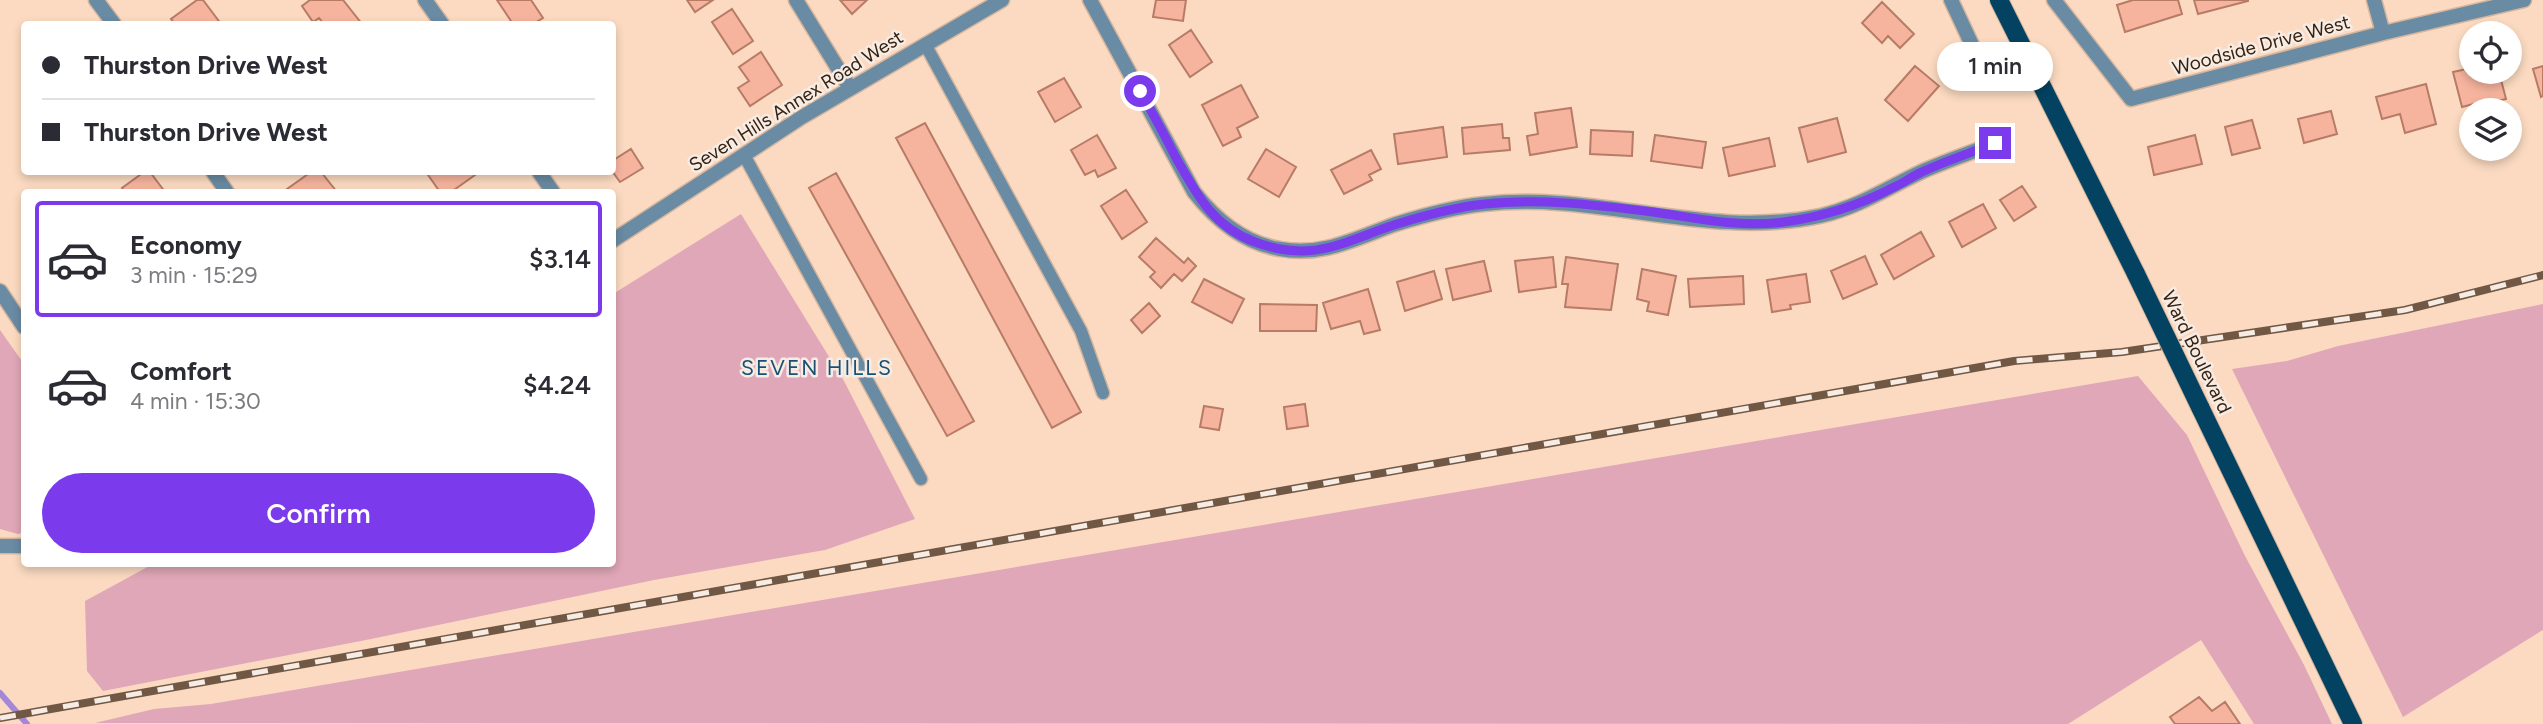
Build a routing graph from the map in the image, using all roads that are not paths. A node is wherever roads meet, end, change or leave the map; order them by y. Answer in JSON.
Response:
{"nodes":[{"id":1,"x":96,"y":0,"type":"edge"},
{"id":2,"x":425,"y":0,"type":"edge"},
{"id":3,"x":796,"y":0,"type":"edge"},
{"id":4,"x":1002,"y":0,"type":"edge"},
{"id":5,"x":1090,"y":0,"type":"edge"},
{"id":6,"x":1951,"y":0,"type":"edge"},
{"id":7,"x":2000,"y":0,"type":"edge"},
{"id":8,"x":2054,"y":0,"type":"edge"},
{"id":9,"x":2374,"y":0,"type":"edge"},
{"id":10,"x":2524,"y":0,"type":"edge"},
{"id":11,"x":112,"y":21,"type":"edge"},
{"id":12,"x":440,"y":21,"type":"edge"},
{"id":13,"x":2383,"y":33,"type":"junction"},
{"id":14,"x":925,"y":44,"type":"junction"},
{"id":15,"x":1987,"y":79,"type":"dead end"},
{"id":16,"x":850,"y":88,"type":"junction"},
{"id":17,"x":1995,"y":143,"type":"dead end"},
{"id":18,"x":744,"y":155,"type":"junction"},
{"id":19,"x":616,"y":237,"type":"edge"},
{"id":20,"x":0,"y":291,"type":"edge"},
{"id":21,"x":21,"y":322,"type":"edge"},
{"id":22,"x":1104,"y":393,"type":"dead end"},
{"id":23,"x":920,"y":479,"type":"dead end"},
{"id":24,"x":21,"y":545,"type":"edge"},
{"id":25,"x":0,"y":546,"type":"edge"},
{"id":26,"x":2353,"y":724,"type":"edge"}],
"edges":[{"from":1,"to":11,"type":"street"},
{"from":2,"to":12,"type":"street"},
{"from":3,"to":16,"type":"street"},
{"from":4,"to":14,"type":"street","name":"Seven Hills Annex Road West"},
{"from":5,"to":17,"type":"street"},
{"from":6,"to":15,"type":"street"},
{"from":7,"to":26,"type":"main road","name":"Ward Boulevard","bridge":true},
{"from":8,"to":13,"type":"street","name":"Woodside Drive West"},
{"from":9,"to":13,"type":"street"},
{"from":10,"to":13,"type":"street","name":"Woodside Drive West"},
{"from":14,"to":16,"type":"street","name":"Seven Hills Annex Road West"},
{"from":14,"to":22,"type":"lane"},
{"from":16,"to":18,"type":"street","name":"Seven Hills Annex Road West"},
{"from":18,"to":19,"type":"street","name":"Seven Hills Annex Road West"},
{"from":18,"to":23,"type":"lane"},
{"from":20,"to":21,"type":"street"},
{"from":24,"to":25,"type":"street"}]}
